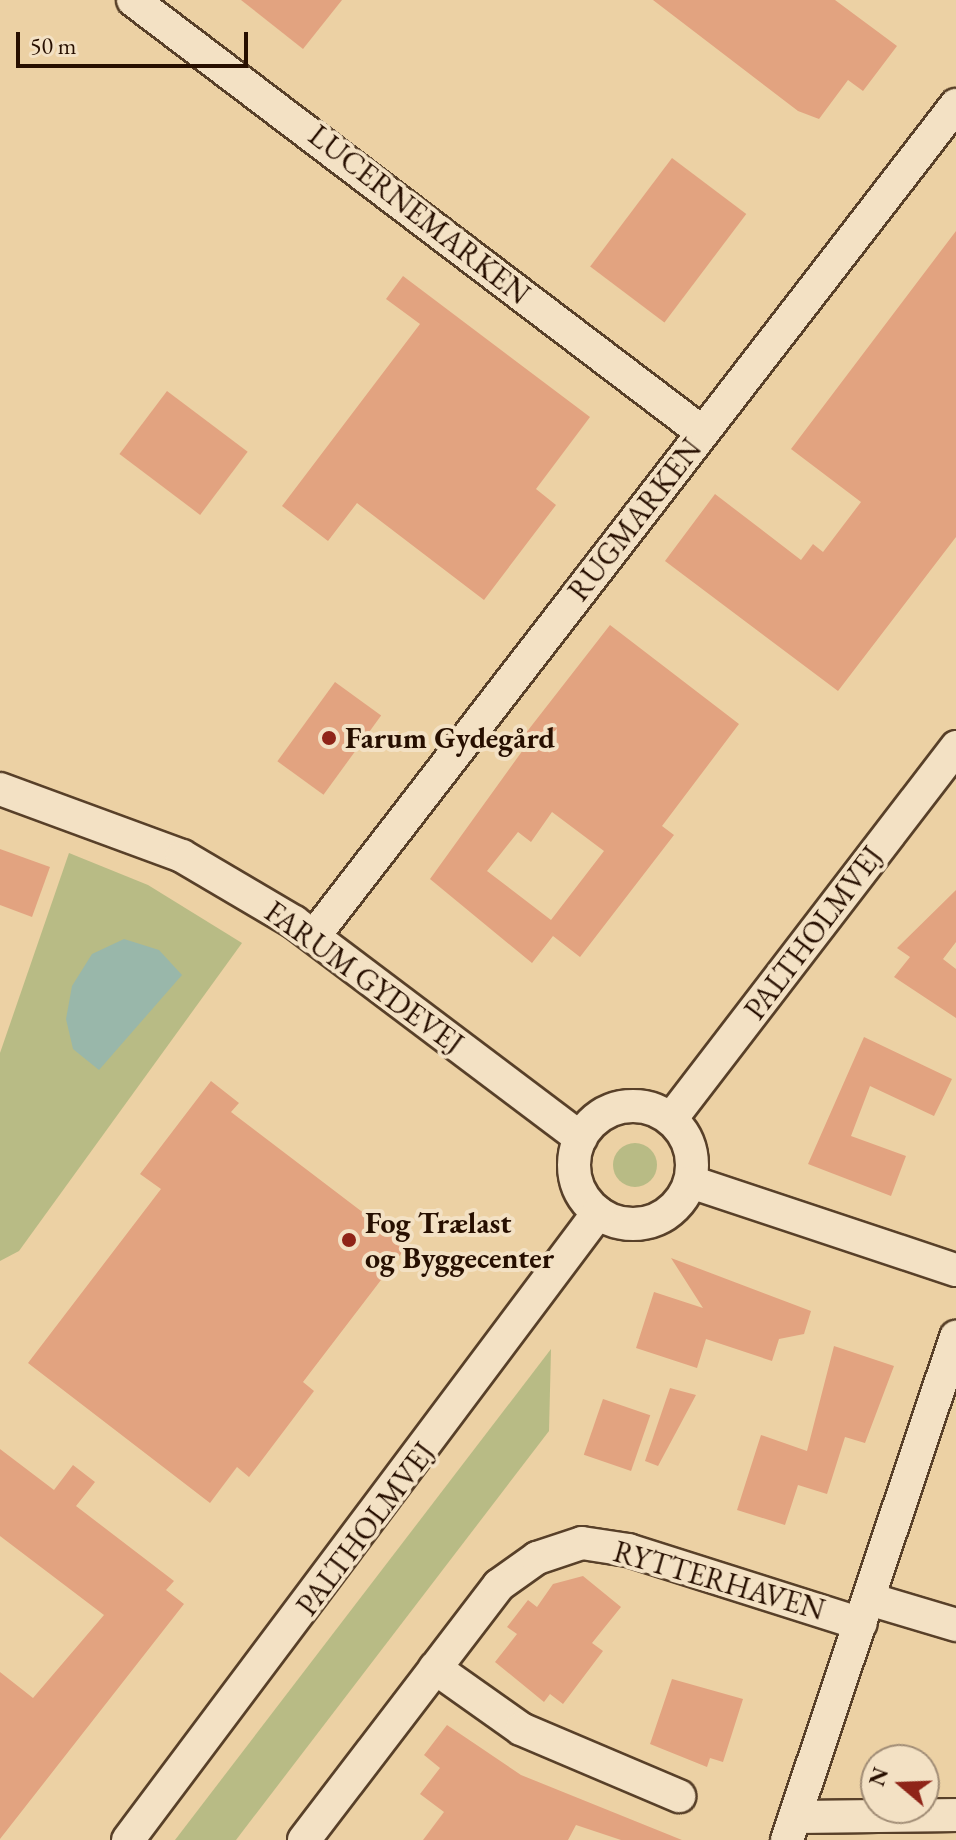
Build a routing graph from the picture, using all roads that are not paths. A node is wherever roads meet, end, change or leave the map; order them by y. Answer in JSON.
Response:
{"nodes":[{"id":1,"x":133,"y":0,"type":"edge"},
{"id":2,"x":956,"y":105,"type":"edge"},
{"id":3,"x":702,"y":432,"type":"junction"},
{"id":4,"x":956,"y":747,"type":"edge"},
{"id":5,"x":0,"y":789,"type":"edge"},
{"id":6,"x":315,"y":935,"type":"junction"},
{"id":7,"x":671,"y":1119,"type":"junction"},
{"id":8,"x":581,"y":1138,"type":"junction"},
{"id":9,"x":691,"y":1182,"type":"junction"},
{"id":10,"x":598,"y":1213,"type":"junction"},
{"id":11,"x":956,"y":1270,"type":"edge"},
{"id":12,"x":956,"y":1337,"type":"edge"},
{"id":13,"x":865,"y":1612,"type":"junction"},
{"id":14,"x":956,"y":1625,"type":"edge"},
{"id":15,"x":435,"y":1668,"type":"junction"},
{"id":16,"x":679,"y":1796,"type":"dead end"},
{"id":17,"x":956,"y":1815,"type":"edge"},
{"id":18,"x":791,"y":1828,"type":"edge"},
{"id":19,"x":128,"y":1840,"type":"edge"},
{"id":20,"x":304,"y":1840,"type":"edge"}],
"edges":[{"from":1,"to":3,"type":"street","name":"LUCERNEMARKEN"},
{"from":2,"to":3,"type":"street","name":"RUGMARKEN"},
{"from":3,"to":6,"type":"street","name":"RUGMARKEN"},
{"from":4,"to":7,"type":"street","name":"PALTHOLMVEJ"},
{"from":5,"to":6,"type":"street","name":"FARUM GYDEVEJ"},
{"from":6,"to":8,"type":"street","name":"FARUM GYDEVEJ"},
{"from":7,"to":8,"type":"street"},
{"from":7,"to":9,"type":"street"},
{"from":8,"to":10,"type":"street"},
{"from":9,"to":10,"type":"street"},
{"from":9,"to":11,"type":"street"},
{"from":10,"to":19,"type":"street","name":"PALTHOLMVEJ"},
{"from":12,"to":13,"type":"street"},
{"from":13,"to":14,"type":"street","name":"RYTTERHAVEN"},
{"from":13,"to":15,"type":"street","name":"RYTTERHAVEN"},
{"from":13,"to":18,"type":"street"},
{"from":15,"to":16,"type":"street"},
{"from":15,"to":20,"type":"street","name":"RYTTERHAVEN"},
{"from":17,"to":18,"type":"street"}]}
